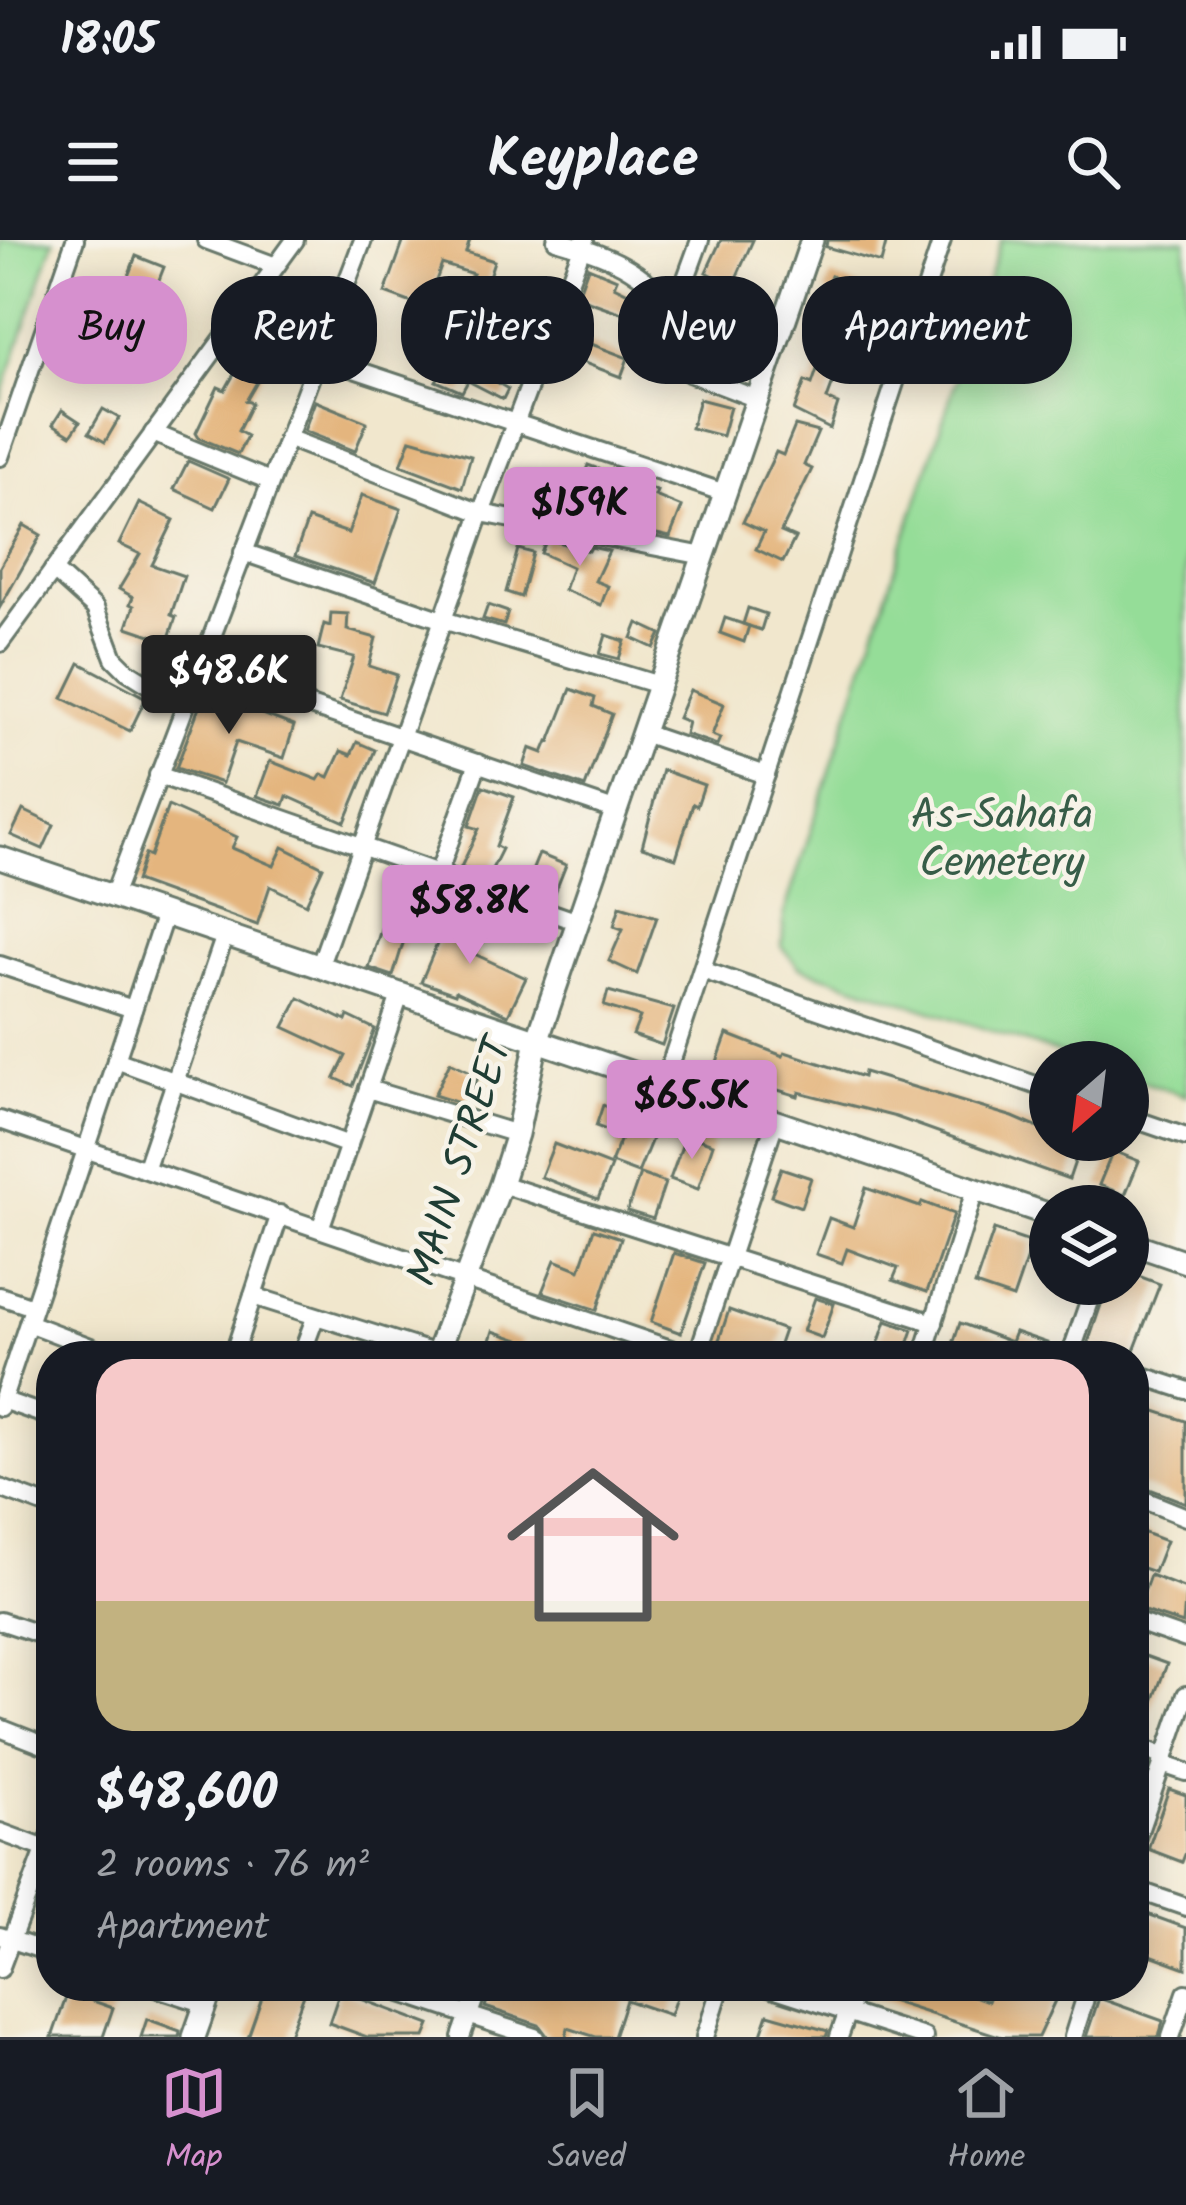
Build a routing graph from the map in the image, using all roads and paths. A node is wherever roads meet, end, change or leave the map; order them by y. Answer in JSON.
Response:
{"nodes":[{"id":1,"x":75,"y":240,"type":"edge"},
{"id":2,"x":206,"y":240,"type":"edge"},
{"id":3,"x":295,"y":240,"type":"edge"},
{"id":4,"x":363,"y":240,"type":"edge"},
{"id":5,"x":556,"y":240,"type":"edge"},
{"id":6,"x":700,"y":240,"type":"edge"},
{"id":7,"x":812,"y":240,"type":"edge"},
{"id":8,"x":942,"y":240,"type":"edge"},
{"id":9,"x":583,"y":244,"type":"edge"},
{"id":10,"x":276,"y":266,"type":"junction"},
{"id":11,"x":349,"y":276,"type":"edge"},
{"id":12,"x":643,"y":276,"type":"edge"},
{"id":13,"x":687,"y":276,"type":"edge"},
{"id":14,"x":377,"y":376,"type":"edge"},
{"id":15,"x":307,"y":384,"type":"edge"},
{"id":16,"x":716,"y":384,"type":"edge"},
{"id":17,"x":757,"y":399,"type":"junction"},
{"id":18,"x":515,"y":421,"type":"junction"},
{"id":19,"x":153,"y":433,"type":"junction"},
{"id":20,"x":286,"y":438,"type":"junction"},
{"id":21,"x":0,"y":457,"type":"edge"},
{"id":22,"x":270,"y":481,"type":"junction"},
{"id":23,"x":725,"y":493,"type":"junction"},
{"id":24,"x":481,"y":513,"type":"junction"},
{"id":25,"x":243,"y":552,"type":"junction"},
{"id":26,"x":704,"y":556,"type":"junction"},
{"id":27,"x":53,"y":570,"type":"junction"},
{"id":28,"x":443,"y":620,"type":"junction"},
{"id":29,"x":0,"y":643,"type":"edge"},
{"id":30,"x":199,"y":668,"type":"junction"},
{"id":31,"x":659,"y":685,"type":"junction"},
{"id":32,"x":186,"y":700,"type":"junction"},
{"id":33,"x":643,"y":734,"type":"junction"},
{"id":34,"x":402,"y":736,"type":"junction"},
{"id":35,"x":478,"y":763,"type":"junction"},
{"id":36,"x":158,"y":775,"type":"junction"},
{"id":37,"x":766,"y":775,"type":"junction"},
{"id":38,"x":617,"y":811,"type":"junction"},
{"id":39,"x":361,"y":847,"type":"junction"},
{"id":40,"x":0,"y":858,"type":"edge"},
{"id":41,"x":438,"y":874,"type":"junction"},
{"id":42,"x":113,"y":896,"type":"junction"},
{"id":43,"x":165,"y":914,"type":"junction"},
{"id":44,"x":578,"y":922,"type":"junction"},
{"id":45,"x":225,"y":934,"type":"junction"},
{"id":46,"x":0,"y":965,"type":"edge"},
{"id":47,"x":320,"y":965,"type":"junction"},
{"id":48,"x":705,"y":971,"type":"junction"},
{"id":49,"x":400,"y":995,"type":"junction"},
{"id":50,"x":133,"y":1009,"type":"junction"},
{"id":51,"x":537,"y":1040,"type":"junction"},
{"id":52,"x":116,"y":1060,"type":"junction"},
{"id":53,"x":176,"y":1082,"type":"junction"},
{"id":54,"x":1029,"y":1083,"type":"edge"},
{"id":55,"x":664,"y":1084,"type":"junction"},
{"id":56,"x":368,"y":1089,"type":"junction"},
{"id":57,"x":0,"y":1120,"type":"edge"},
{"id":58,"x":775,"y":1122,"type":"junction"},
{"id":59,"x":1149,"y":1124,"type":"edge"},
{"id":60,"x":517,"y":1134,"type":"junction"},
{"id":61,"x":1186,"y":1137,"type":"edge"},
{"id":62,"x":349,"y":1144,"type":"junction"},
{"id":63,"x":85,"y":1149,"type":"junction"},
{"id":64,"x":146,"y":1167,"type":"junction"},
{"id":65,"x":501,"y":1184,"type":"junction"},
{"id":66,"x":975,"y":1190,"type":"junction"},
{"id":67,"x":1029,"y":1208,"type":"edge"},
{"id":68,"x":280,"y":1214,"type":"junction"},
{"id":69,"x":320,"y":1229,"type":"junction"},
{"id":70,"x":1149,"y":1249,"type":"edge"},
{"id":71,"x":730,"y":1257,"type":"junction"},
{"id":72,"x":1186,"y":1262,"type":"edge"},
{"id":73,"x":463,"y":1278,"type":"junction"},
{"id":74,"x":0,"y":1296,"type":"edge"},
{"id":75,"x":253,"y":1296,"type":"junction"},
{"id":76,"x":1089,"y":1305,"type":"edge"},
{"id":77,"x":31,"y":1315,"type":"junction"},
{"id":78,"x":315,"y":1318,"type":"junction"},
{"id":79,"x":934,"y":1323,"type":"junction"},
{"id":80,"x":84,"y":1341,"type":"edge"},
{"id":81,"x":238,"y":1341,"type":"edge"},
{"id":82,"x":307,"y":1341,"type":"edge"},
{"id":83,"x":391,"y":1341,"type":"edge"},
{"id":84,"x":442,"y":1341,"type":"edge"},
{"id":85,"x":650,"y":1341,"type":"edge"},
{"id":86,"x":699,"y":1341,"type":"edge"},
{"id":87,"x":928,"y":1341,"type":"edge"},
{"id":88,"x":1078,"y":1341,"type":"edge"},
{"id":89,"x":6,"y":1368,"type":"edge"},
{"id":90,"x":1149,"y":1378,"type":"edge"},
{"id":91,"x":1186,"y":1390,"type":"edge"},
{"id":92,"x":1,"y":1403,"type":"edge"},
{"id":93,"x":36,"y":1413,"type":"edge"},
{"id":94,"x":0,"y":1488,"type":"edge"},
{"id":95,"x":36,"y":1501,"type":"edge"},
{"id":96,"x":1149,"y":1502,"type":"edge"},
{"id":97,"x":1186,"y":1517,"type":"edge"},
{"id":98,"x":0,"y":1621,"type":"edge"},
{"id":99,"x":1149,"y":1626,"type":"edge"},
{"id":100,"x":36,"y":1634,"type":"edge"},
{"id":101,"x":1186,"y":1640,"type":"edge"},
{"id":102,"x":1186,"y":1695,"type":"edge"},
{"id":103,"x":0,"y":1728,"type":"edge"},
{"id":104,"x":36,"y":1742,"type":"edge"},
{"id":105,"x":1149,"y":1753,"type":"edge"},
{"id":106,"x":1163,"y":1761,"type":"junction"},
{"id":107,"x":1186,"y":1772,"type":"edge"},
{"id":108,"x":1149,"y":1802,"type":"edge"},
{"id":109,"x":0,"y":1832,"type":"edge"},
{"id":110,"x":36,"y":1841,"type":"edge"},
{"id":111,"x":36,"y":1872,"type":"edge"},
{"id":112,"x":1149,"y":1894,"type":"edge"},
{"id":113,"x":1186,"y":1906,"type":"edge"},
{"id":114,"x":5,"y":1938,"type":"edge"},
{"id":115,"x":36,"y":1948,"type":"edge"},
{"id":116,"x":0,"y":1969,"type":"edge"},
{"id":117,"x":1186,"y":1993,"type":"edge"},
{"id":118,"x":207,"y":2001,"type":"edge"},
{"id":119,"x":426,"y":2001,"type":"edge"},
{"id":120,"x":474,"y":2001,"type":"edge"},
{"id":121,"x":716,"y":2001,"type":"edge"},
{"id":122,"x":813,"y":2001,"type":"edge"},
{"id":123,"x":851,"y":2001,"type":"edge"},
{"id":124,"x":1084,"y":2001,"type":"edge"},
{"id":125,"x":848,"y":2012,"type":"junction"},
{"id":126,"x":469,"y":2015,"type":"junction"},
{"id":127,"x":195,"y":2037,"type":"edge"},
{"id":128,"x":461,"y":2037,"type":"edge"},
{"id":129,"x":535,"y":2037,"type":"edge"},
{"id":130,"x":705,"y":2037,"type":"edge"},
{"id":131,"x":839,"y":2037,"type":"edge"},
{"id":132,"x":924,"y":2037,"type":"edge"},
{"id":133,"x":1073,"y":2037,"type":"edge"},
{"id":134,"x":1171,"y":2037,"type":"edge"}],
"edges":[{"from":1,"to":21,"type":"street"},
{"from":2,"to":10,"type":"street"},
{"from":3,"to":10,"type":"street"},
{"from":4,"to":11,"type":"street"},
{"from":5,"to":9,"type":"street"},
{"from":6,"to":13,"type":"street"},
{"from":7,"to":17,"type":"street","name":"MAIN STREET"},
{"from":8,"to":37,"type":"street"},
{"from":9,"to":12,"type":"street"},
{"from":9,"to":18,"type":"street"},
{"from":10,"to":19,"type":"street"},
{"from":14,"to":18,"type":"street"},
{"from":15,"to":20,"type":"street"},
{"from":16,"to":17,"type":"street"},
{"from":17,"to":23,"type":"street","name":"MAIN STREET"},
{"from":18,"to":23,"type":"street"},
{"from":18,"to":24,"type":"street"},
{"from":19,"to":22,"type":"street"},
{"from":19,"to":27,"type":"street"},
{"from":20,"to":22,"type":"street"},
{"from":20,"to":24,"type":"street"},
{"from":22,"to":25,"type":"street"},
{"from":23,"to":26,"type":"street","name":"MAIN STREET"},
{"from":24,"to":26,"type":"street"},
{"from":24,"to":28,"type":"street"},
{"from":25,"to":28,"type":"street"},
{"from":25,"to":30,"type":"street"},
{"from":26,"to":31,"type":"street","name":"MAIN STREET"},
{"from":27,"to":29,"type":"street"},
{"from":27,"to":32,"type":"street"},
{"from":28,"to":31,"type":"street"},
{"from":28,"to":34,"type":"street"},
{"from":30,"to":32,"type":"street"},
{"from":30,"to":34,"type":"street"},
{"from":31,"to":33,"type":"street","name":"MAIN STREET"},
{"from":32,"to":36,"type":"street"},
{"from":33,"to":37,"type":"street"},
{"from":33,"to":38,"type":"street","name":"MAIN STREET"},
{"from":34,"to":35,"type":"street"},
{"from":34,"to":39,"type":"street"},
{"from":35,"to":38,"type":"street"},
{"from":35,"to":41,"type":"street"},
{"from":36,"to":39,"type":"street"},
{"from":36,"to":42,"type":"street"},
{"from":37,"to":48,"type":"street"},
{"from":38,"to":44,"type":"street","name":"MAIN STREET"},
{"from":39,"to":41,"type":"street"},
{"from":39,"to":47,"type":"street"},
{"from":40,"to":42,"type":"street"},
{"from":41,"to":44,"type":"street"},
{"from":42,"to":43,"type":"street"},
{"from":43,"to":45,"type":"street"},
{"from":43,"to":50,"type":"street"},
{"from":44,"to":51,"type":"street","name":"MAIN STREET"},
{"from":45,"to":47,"type":"street"},
{"from":45,"to":53,"type":"street"},
{"from":46,"to":50,"type":"street"},
{"from":47,"to":49,"type":"street"},
{"from":48,"to":54,"type":"street"},
{"from":48,"to":55,"type":"street"},
{"from":49,"to":51,"type":"street"},
{"from":49,"to":56,"type":"street"},
{"from":50,"to":52,"type":"street"},
{"from":51,"to":55,"type":"street"},
{"from":51,"to":60,"type":"street","name":"MAIN STREET"},
{"from":52,"to":53,"type":"street"},
{"from":52,"to":63,"type":"street"},
{"from":53,"to":62,"type":"street"},
{"from":53,"to":64,"type":"street"},
{"from":55,"to":58,"type":"street"},
{"from":56,"to":60,"type":"street"},
{"from":56,"to":62,"type":"street"},
{"from":57,"to":63,"type":"street"},
{"from":58,"to":66,"type":"street"},
{"from":58,"to":71,"type":"street"},
{"from":59,"to":61,"type":"street"},
{"from":60,"to":65,"type":"street","name":"MAIN STREET"},
{"from":62,"to":69,"type":"street"},
{"from":63,"to":64,"type":"street"},
{"from":63,"to":77,"type":"street"},
{"from":64,"to":68,"type":"street"},
{"from":65,"to":71,"type":"street"},
{"from":65,"to":73,"type":"street","name":"MAIN STREET"},
{"from":66,"to":67,"type":"street"},
{"from":66,"to":79,"type":"street"},
{"from":68,"to":69,"type":"street"},
{"from":68,"to":75,"type":"street"},
{"from":69,"to":73,"type":"street"},
{"from":70,"to":72,"type":"street"},
{"from":71,"to":79,"type":"street"},
{"from":71,"to":86,"type":"street"},
{"from":73,"to":84,"type":"street","name":"MAIN STREET"},
{"from":73,"to":85,"type":"street"},
{"from":74,"to":77,"type":"street"},
{"from":75,"to":78,"type":"street"},
{"from":75,"to":81,"type":"street"},
{"from":76,"to":88,"type":"street"},
{"from":77,"to":80,"type":"street"},
{"from":77,"to":89,"type":"street"},
{"from":78,"to":82,"type":"street"},
{"from":78,"to":83,"type":"street"},
{"from":79,"to":87,"type":"street"},
{"from":89,"to":92,"type":"street"},
{"from":90,"to":91,"type":"street"},
{"from":92,"to":93,"type":"street"},
{"from":94,"to":95,"type":"street"},
{"from":96,"to":97,"type":"street"},
{"from":98,"to":100,"type":"street"},
{"from":99,"to":101,"type":"street"},
{"from":102,"to":106,"type":"street"},
{"from":103,"to":104,"type":"street"},
{"from":105,"to":106,"type":"street"},
{"from":106,"to":107,"type":"street"},
{"from":106,"to":108,"type":"street"},
{"from":109,"to":110,"type":"street"},
{"from":111,"to":114,"type":"street"},
{"from":112,"to":113,"type":"street"},
{"from":114,"to":115,"type":"street"},
{"from":114,"to":116,"type":"street"},
{"from":117,"to":134,"type":"street"},
{"from":118,"to":127,"type":"street"},
{"from":119,"to":126,"type":"street"},
{"from":120,"to":126,"type":"street"},
{"from":121,"to":130,"type":"street"},
{"from":122,"to":125,"type":"street"},
{"from":123,"to":125,"type":"street"},
{"from":124,"to":133,"type":"street"},
{"from":125,"to":131,"type":"street"},
{"from":125,"to":132,"type":"street"},
{"from":126,"to":128,"type":"street"},
{"from":126,"to":129,"type":"street"}]}
